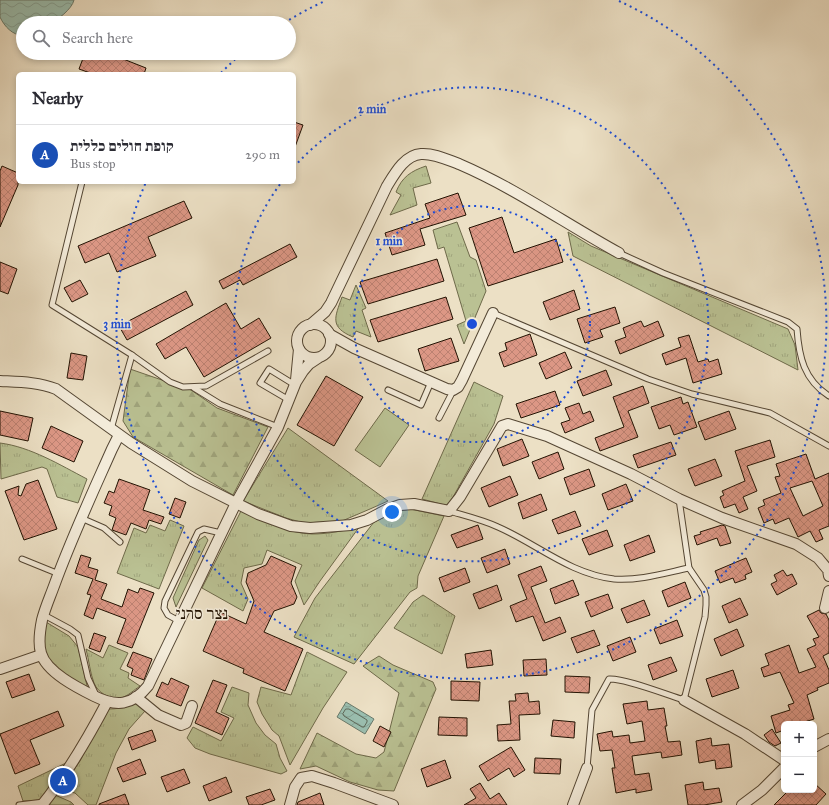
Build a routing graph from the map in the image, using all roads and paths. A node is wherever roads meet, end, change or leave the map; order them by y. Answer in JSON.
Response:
{"nodes":[{"id":1,"x":82,"y":184,"type":"edge"},
{"id":2,"x":619,"y":253,"type":"joint"},
{"id":3,"x":331,"y":303,"type":"junction"},
{"id":4,"x":493,"y":313,"type":"joint"},
{"id":5,"x":310,"y":325,"type":"junction"},
{"id":6,"x":329,"y":333,"type":"junction"},
{"id":7,"x":354,"y":348,"type":"junction"},
{"id":8,"x":299,"y":349,"type":"junction"},
{"id":9,"x":268,"y":351,"type":"dead end"},
{"id":10,"x":327,"y":352,"type":"junction"},
{"id":11,"x":132,"y":355,"type":"junction"},
{"id":12,"x":318,"y":358,"type":"junction"},
{"id":13,"x":0,"y":381,"type":"edge"},
{"id":14,"x":431,"y":382,"type":"junction"},
{"id":15,"x":296,"y":384,"type":"junction"},
{"id":16,"x":194,"y":388,"type":"junction"},
{"id":17,"x":455,"y":388,"type":"junction"},
{"id":18,"x":388,"y":390,"type":"dead end"},
{"id":19,"x":829,"y":396,"type":"edge"},
{"id":20,"x":289,"y":400,"type":"junction"},
{"id":21,"x":439,"y":418,"type":"dead end"},
{"id":22,"x":278,"y":427,"type":"junction"},
{"id":23,"x":111,"y":429,"type":"junction"},
{"id":24,"x":120,"y":435,"type":"junction"},
{"id":25,"x":829,"y":446,"type":"edge"},
{"id":26,"x":678,"y":499,"type":"junction"},
{"id":27,"x":236,"y":503,"type":"junction"},
{"id":28,"x":449,"y":511,"type":"junction"},
{"id":29,"x":81,"y":518,"type":"junction"},
{"id":30,"x":221,"y":533,"type":"junction"},
{"id":31,"x":120,"y":542,"type":"dead end"},
{"id":32,"x":22,"y":559,"type":"dead end"},
{"id":33,"x":689,"y":568,"type":"junction"},
{"id":34,"x":59,"y":574,"type":"junction"},
{"id":35,"x":829,"y":576,"type":"edge"},
{"id":36,"x":829,"y":591,"type":"edge"},
{"id":37,"x":825,"y":608,"type":"dead end"},
{"id":38,"x":44,"y":615,"type":"junction"},
{"id":39,"x":179,"y":621,"type":"junction"},
{"id":40,"x":41,"y":654,"type":"junction"},
{"id":41,"x":0,"y":669,"type":"edge"},
{"id":42,"x":136,"y":697,"type":"junction"},
{"id":43,"x":97,"y":698,"type":"junction"},
{"id":44,"x":684,"y":700,"type":"junction"},
{"id":45,"x":107,"y":702,"type":"junction"},
{"id":46,"x":192,"y":706,"type":"dead end"},
{"id":47,"x":829,"y":739,"type":"edge"},
{"id":48,"x":817,"y":745,"type":"edge"},
{"id":49,"x":781,"y":758,"type":"edge"},
{"id":50,"x":587,"y":768,"type":"joint"},
{"id":51,"x":781,"y":771,"type":"edge"},
{"id":52,"x":44,"y":803,"type":"edge"},
{"id":53,"x":19,"y":805,"type":"edge"},
{"id":54,"x":290,"y":805,"type":"edge"},
{"id":55,"x":393,"y":805,"type":"edge"},
{"id":56,"x":572,"y":805,"type":"edge"},
{"id":57,"x":742,"y":805,"type":"edge"}],
"edges":[{"from":1,"to":11,"type":"lane"},
{"from":2,"to":3,"type":"street"},
{"from":2,"to":19,"type":"lane"},
{"from":3,"to":5,"type":"street"},
{"from":3,"to":6,"type":"street"},
{"from":4,"to":17,"type":"street"},
{"from":4,"to":25,"type":"lane"},
{"from":5,"to":6,"type":"street"},
{"from":5,"to":8,"type":"street"},
{"from":6,"to":7,"type":"street"},
{"from":6,"to":10,"type":"street"},
{"from":7,"to":10,"type":"street"},
{"from":7,"to":14,"type":"street"},
{"from":8,"to":12,"type":"street"},
{"from":8,"to":15,"type":"street"},
{"from":9,"to":16,"type":"lane"},
{"from":10,"to":12,"type":"street"},
{"from":11,"to":16,"type":"lane"},
{"from":11,"to":23,"type":"lane"},
{"from":12,"to":15,"type":"street"},
{"from":13,"to":23,"type":"street"},
{"from":14,"to":17,"type":"street"},
{"from":14,"to":18,"type":"lane"},
{"from":15,"to":20,"type":"street"},
{"from":15,"to":20,"type":"lane"},
{"from":16,"to":22,"type":"lane"},
{"from":17,"to":21,"type":"lane"},
{"from":20,"to":22,"type":"street"},
{"from":22,"to":27,"type":"street"},
{"from":23,"to":24,"type":"street"},
{"from":24,"to":27,"type":"street"},
{"from":24,"to":29,"type":"street"},
{"from":26,"to":28,"type":"street"},
{"from":26,"to":33,"type":"lane"},
{"from":26,"to":35,"type":"street"},
{"from":27,"to":28,"type":"street"},
{"from":27,"to":30,"type":"street"},
{"from":28,"to":33,"type":"lane"},
{"from":29,"to":31,"type":"lane"},
{"from":29,"to":34,"type":"street"},
{"from":30,"to":39,"type":"street"},
{"from":30,"to":39,"type":"lane"},
{"from":32,"to":34,"type":"lane"},
{"from":33,"to":44,"type":"lane"},
{"from":34,"to":38,"type":"street"},
{"from":36,"to":37,"type":"street"},
{"from":38,"to":40,"type":"street"},
{"from":38,"to":43,"type":"lane"},
{"from":39,"to":42,"type":"street"},
{"from":40,"to":41,"type":"street"},
{"from":40,"to":43,"type":"street"},
{"from":42,"to":45,"type":"street"},
{"from":42,"to":46,"type":"street"},
{"from":43,"to":45,"type":"street"},
{"from":44,"to":49,"type":"street"},
{"from":44,"to":50,"type":"lane"},
{"from":45,"to":52,"type":"street"},
{"from":47,"to":48,"type":"street"},
{"from":50,"to":56,"type":"street"},
{"from":51,"to":57,"type":"street"},
{"from":52,"to":53,"type":"lane"},
{"from":54,"to":55,"type":"street"}]}
